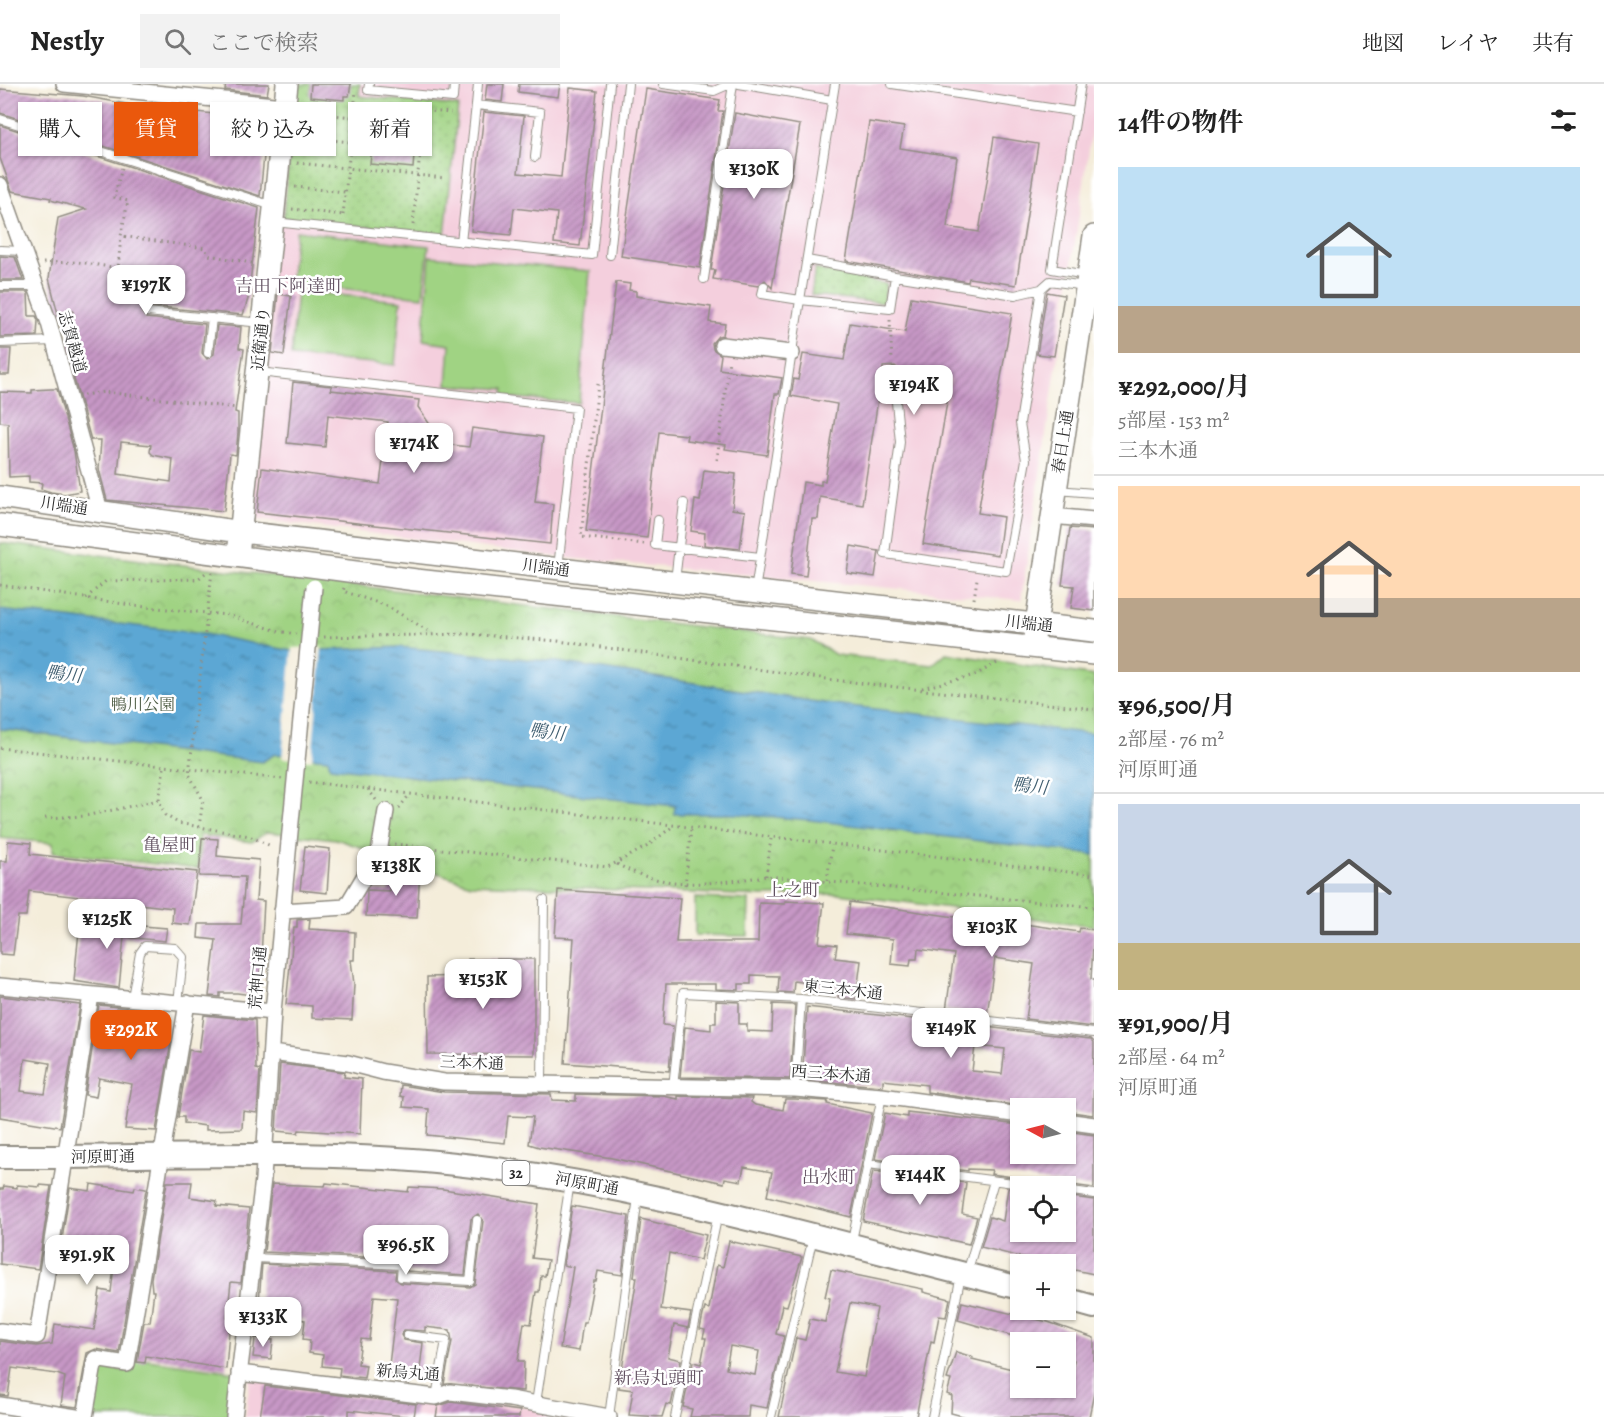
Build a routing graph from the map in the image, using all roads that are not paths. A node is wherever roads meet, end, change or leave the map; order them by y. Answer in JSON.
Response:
{"nodes":[{"id":1,"x":64,"y":84,"type":"edge"},
{"id":2,"x":287,"y":84,"type":"edge"},
{"id":3,"x":369,"y":84,"type":"edge"},
{"id":4,"x":454,"y":84,"type":"edge"},
{"id":5,"x":478,"y":84,"type":"edge"},
{"id":6,"x":610,"y":84,"type":"edge"},
{"id":7,"x":628,"y":84,"type":"edge"},
{"id":8,"x":663,"y":84,"type":"edge"},
{"id":9,"x":731,"y":84,"type":"edge"},
{"id":10,"x":739,"y":84,"type":"edge"},
{"id":11,"x":835,"y":84,"type":"edge"},
{"id":12,"x":892,"y":84,"type":"edge"},
{"id":13,"x":1081,"y":84,"type":"edge"},
{"id":14,"x":89,"y":85,"type":"edge"},
{"id":15,"x":150,"y":88,"type":"edge"},
{"id":16,"x":832,"y":100,"type":"junction"},
{"id":17,"x":258,"y":102,"type":"edge"},
{"id":18,"x":295,"y":102,"type":"edge"},
{"id":19,"x":476,"y":105,"type":"junction"},
{"id":20,"x":1077,"y":112,"type":"junction"},
{"id":21,"x":0,"y":119,"type":"edge"},
{"id":22,"x":286,"y":156,"type":"edge"},
{"id":23,"x":535,"y":158,"type":"dead end"},
{"id":24,"x":0,"y":185,"type":"edge"},
{"id":25,"x":273,"y":214,"type":"junction"},
{"id":26,"x":1094,"y":236,"type":"edge"},
{"id":27,"x":461,"y":242,"type":"junction"},
{"id":28,"x":0,"y":250,"type":"edge"},
{"id":29,"x":610,"y":255,"type":"dead end"},
{"id":30,"x":25,"y":257,"type":"junction"},
{"id":31,"x":807,"y":260,"type":"junction"},
{"id":32,"x":1052,"y":269,"type":"junction"},
{"id":33,"x":895,"y":276,"type":"junction"},
{"id":34,"x":704,"y":279,"type":"dead end"},
{"id":35,"x":1087,"y":281,"type":"junction"},
{"id":36,"x":0,"y":286,"type":"edge"},
{"id":37,"x":36,"y":286,"type":"junction"},
{"id":38,"x":764,"y":286,"type":"dead end"},
{"id":39,"x":1041,"y":289,"type":"junction"},
{"id":40,"x":800,"y":300,"type":"junction"},
{"id":41,"x":147,"y":312,"type":"dead end"},
{"id":42,"x":212,"y":318,"type":"junction"},
{"id":43,"x":262,"y":323,"type":"junction"},
{"id":44,"x":54,"y":341,"type":"junction"},
{"id":45,"x":0,"y":343,"type":"edge"},
{"id":46,"x":726,"y":345,"type":"road end"},
{"id":47,"x":208,"y":353,"type":"dead end"},
{"id":48,"x":792,"y":353,"type":"junction"},
{"id":49,"x":257,"y":372,"type":"junction"},
{"id":50,"x":893,"y":372,"type":"road end"},
{"id":51,"x":1055,"y":490,"type":"junction"},
{"id":52,"x":1094,"y":493,"type":"edge"},
{"id":53,"x":0,"y":497,"type":"edge"},
{"id":54,"x":684,"y":503,"type":"dead end"},
{"id":55,"x":100,"y":511,"type":"junction"},
{"id":56,"x":1052,"y":516,"type":"junction"},
{"id":57,"x":658,"y":520,"type":"dead end"},
{"id":58,"x":1094,"y":520,"type":"edge"},
{"id":59,"x":0,"y":525,"type":"edge"},
{"id":60,"x":241,"y":532,"type":"junction"},
{"id":61,"x":319,"y":541,"type":"junction"},
{"id":62,"x":679,"y":548,"type":"junction"},
{"id":63,"x":760,"y":557,"type":"junction"},
{"id":64,"x":238,"y":558,"type":"junction"},
{"id":65,"x":558,"y":569,"type":"junction"},
{"id":66,"x":316,"y":577,"type":"junction"},
{"id":67,"x":675,"y":583,"type":"junction"},
{"id":68,"x":754,"y":592,"type":"junction"},
{"id":69,"x":1036,"y":625,"type":"junction"},
{"id":70,"x":1094,"y":631,"type":"edge"},
{"id":71,"x":1033,"y":648,"type":"junction"},
{"id":72,"x":1094,"y":654,"type":"edge"},
{"id":73,"x":386,"y":811,"type":"dead end"},
{"id":74,"x":544,"y":900,"type":"dead end"},
{"id":75,"x":282,"y":911,"type":"junction"},
{"id":76,"x":0,"y":986,"type":"edge"},
{"id":77,"x":91,"y":995,"type":"junction"},
{"id":78,"x":132,"y":998,"type":"junction"},
{"id":79,"x":801,"y":999,"type":"junction"},
{"id":80,"x":183,"y":1003,"type":"junction"},
{"id":81,"x":273,"y":1012,"type":"junction"},
{"id":82,"x":1094,"y":1033,"type":"edge"},
{"id":83,"x":272,"y":1053,"type":"junction"},
{"id":84,"x":542,"y":1082,"type":"junction"},
{"id":85,"x":673,"y":1087,"type":"junction"},
{"id":86,"x":795,"y":1089,"type":"junction"},
{"id":87,"x":882,"y":1096,"type":"junction"},
{"id":88,"x":1010,"y":1114,"type":"edge"},
{"id":89,"x":1076,"y":1123,"type":"edge"},
{"id":90,"x":1094,"y":1125,"type":"edge"},
{"id":91,"x":160,"y":1156,"type":"junction"},
{"id":92,"x":264,"y":1156,"type":"junction"},
{"id":93,"x":0,"y":1157,"type":"edge"},
{"id":94,"x":65,"y":1157,"type":"junction"},
{"id":95,"x":868,"y":1164,"type":"junction"},
{"id":96,"x":570,"y":1180,"type":"junction"},
{"id":97,"x":994,"y":1181,"type":"junction"},
{"id":98,"x":1010,"y":1183,"type":"edge"},
{"id":99,"x":1076,"y":1192,"type":"edge"},
{"id":100,"x":639,"y":1193,"type":"junction"},
{"id":101,"x":1094,"y":1194,"type":"edge"},
{"id":102,"x":718,"y":1212,"type":"junction"},
{"id":103,"x":477,"y":1220,"type":"dead end"},
{"id":104,"x":814,"y":1236,"type":"junction"},
{"id":105,"x":851,"y":1245,"type":"junction"},
{"id":106,"x":255,"y":1258,"type":"junction"},
{"id":107,"x":964,"y":1274,"type":"junction"},
{"id":108,"x":1010,"y":1286,"type":"edge"},
{"id":109,"x":1076,"y":1302,"type":"edge"},
{"id":110,"x":1094,"y":1307,"type":"edge"},
{"id":111,"x":0,"y":1331,"type":"edge"},
{"id":112,"x":407,"y":1335,"type":"dead end"},
{"id":113,"x":239,"y":1372,"type":"junction"},
{"id":114,"x":436,"y":1397,"type":"junction"},
{"id":115,"x":536,"y":1403,"type":"junction"},
{"id":116,"x":0,"y":1405,"type":"edge"},
{"id":117,"x":561,"y":1412,"type":"edge"},
{"id":118,"x":76,"y":1417,"type":"edge"},
{"id":119,"x":86,"y":1417,"type":"edge"},
{"id":120,"x":234,"y":1417,"type":"edge"},
{"id":121,"x":609,"y":1417,"type":"edge"},
{"id":122,"x":675,"y":1417,"type":"edge"},
{"id":123,"x":771,"y":1417,"type":"edge"},
{"id":124,"x":932,"y":1417,"type":"edge"}],
"edges":[{"from":1,"to":14,"type":"street"},
{"from":2,"to":18,"type":"street","name":"近衛通り"},
{"from":3,"to":4,"type":"lane"},
{"from":5,"to":19,"type":"lane"},
{"from":6,"to":27,"type":"lane"},
{"from":7,"to":29,"type":"lane"},
{"from":8,"to":9,"type":"lane"},
{"from":9,"to":34,"type":"lane"},
{"from":10,"to":16,"type":"lane"},
{"from":11,"to":16,"type":"lane"},
{"from":12,"to":20,"type":"lane"},
{"from":13,"to":20,"type":"lane"},
{"from":14,"to":15,"type":"street"},
{"from":15,"to":17,"type":"street"},
{"from":16,"to":31,"type":"lane"},
{"from":19,"to":23,"type":"lane"},
{"from":19,"to":27,"type":"lane"},
{"from":20,"to":32,"type":"lane"},
{"from":21,"to":25,"type":"lane"},
{"from":22,"to":25,"type":"street","name":"近衛通り"},
{"from":24,"to":30,"type":"street","name":"志賀越道"},
{"from":25,"to":27,"type":"lane"},
{"from":25,"to":43,"type":"street","name":"近衛通り"},
{"from":26,"to":35,"type":"street","name":"春日上通"},
{"from":28,"to":30,"type":"lane"},
{"from":30,"to":37,"type":"street","name":"志賀越道"},
{"from":31,"to":33,"type":"lane"},
{"from":31,"to":40,"type":"lane"},
{"from":32,"to":35,"type":"lane"},
{"from":32,"to":39,"type":"lane"},
{"from":33,"to":39,"type":"lane"},
{"from":33,"to":40,"type":"lane"},
{"from":35,"to":39,"type":"lane"},
{"from":35,"to":51,"type":"street","name":"春日上通"},
{"from":36,"to":37,"type":"lane"},
{"from":37,"to":44,"type":"street","name":"志賀越道"},
{"from":38,"to":40,"type":"lane"},
{"from":39,"to":50,"type":"lane"},
{"from":40,"to":48,"type":"lane"},
{"from":41,"to":42,"type":"lane"},
{"from":42,"to":43,"type":"lane"},
{"from":42,"to":47,"type":"lane"},
{"from":43,"to":49,"type":"street","name":"近衛通り"},
{"from":44,"to":45,"type":"lane"},
{"from":44,"to":55,"type":"street","name":"志賀越道"},
{"from":46,"to":48,"type":"street"},
{"from":48,"to":63,"type":"lane"},
{"from":49,"to":60,"type":"street","name":"近衛通り"},
{"from":49,"to":65,"type":"lane"},
{"from":51,"to":52,"type":"lane"},
{"from":51,"to":56,"type":"street","name":"春日上通"},
{"from":53,"to":55,"type":"street","name":"川端通"},
{"from":54,"to":62,"type":"lane"},
{"from":55,"to":60,"type":"street","name":"川端通"},
{"from":56,"to":58,"type":"street"},
{"from":56,"to":69,"type":"street","name":"春日上通"},
{"from":57,"to":62,"type":"lane"},
{"from":59,"to":64,"type":"street","name":"川端通"},
{"from":60,"to":61,"type":"street","name":"川端通"},
{"from":60,"to":64,"type":"street","name":"近衛通り"},
{"from":61,"to":65,"type":"street","name":"川端通"},
{"from":61,"to":66,"type":"street","name":"荒神口通"},
{"from":62,"to":63,"type":"lane"},
{"from":62,"to":67,"type":"lane"},
{"from":63,"to":68,"type":"lane"},
{"from":64,"to":66,"type":"street","name":"川端通"},
{"from":65,"to":67,"type":"street","name":"川端通"},
{"from":66,"to":71,"type":"street","name":"川端通"},
{"from":66,"to":75,"type":"street","name":"荒神口通","bridge":true},
{"from":67,"to":68,"type":"street","name":"川端通"},
{"from":68,"to":69,"type":"street","name":"川端通"},
{"from":69,"to":70,"type":"street","name":"川端通"},
{"from":69,"to":71,"type":"street","name":"春日上通"},
{"from":71,"to":72,"type":"street","name":"川端通"},
{"from":73,"to":75,"type":"street"},
{"from":74,"to":84,"type":"lane"},
{"from":75,"to":81,"type":"street","name":"荒神口通"},
{"from":76,"to":77,"type":"street"},
{"from":77,"to":78,"type":"street"},
{"from":77,"to":94,"type":"street"},
{"from":78,"to":80,"type":"street"},
{"from":78,"to":80,"type":"lane"},
{"from":79,"to":82,"type":"lane","name":"東三本木通"},
{"from":79,"to":85,"type":"lane","name":"東三本木通"},
{"from":79,"to":86,"type":"lane"},
{"from":80,"to":81,"type":"street"},
{"from":80,"to":91,"type":"street"},
{"from":81,"to":83,"type":"street","name":"荒神口通"},
{"from":83,"to":84,"type":"street","name":"三本木通"},
{"from":83,"to":92,"type":"street","name":"荒神口通"},
{"from":84,"to":85,"type":"street","name":"三本木通"},
{"from":85,"to":86,"type":"street","name":"西三本木通"},
{"from":86,"to":87,"type":"street","name":"西三本木通"},
{"from":87,"to":88,"type":"street","name":"西三本木通"},
{"from":87,"to":95,"type":"lane"},
{"from":89,"to":90,"type":"street"},
{"from":91,"to":92,"type":"main road","name":"河原町通","number":"32"},
{"from":91,"to":94,"type":"main road","name":"河原町通","number":"32"},
{"from":91,"to":119,"type":"street"},
{"from":92,"to":96,"type":"main road","name":"河原町通","number":"32"},
{"from":92,"to":106,"type":"street","name":"荒神口通"},
{"from":93,"to":94,"type":"main road","name":"河原町通","number":"32"},
{"from":94,"to":111,"type":"street"},
{"from":95,"to":97,"type":"lane"},
{"from":95,"to":105,"type":"lane"},
{"from":96,"to":100,"type":"main road","name":"河原町通","number":"32"},
{"from":96,"to":115,"type":"lane"},
{"from":97,"to":98,"type":"lane"},
{"from":97,"to":107,"type":"lane"},
{"from":99,"to":101,"type":"lane"},
{"from":100,"to":102,"type":"main road","name":"河原町通","number":"32"},
{"from":100,"to":121,"type":"lane"},
{"from":102,"to":104,"type":"main road","name":"河原町通","number":"32"},
{"from":102,"to":122,"type":"lane"},
{"from":103,"to":106,"type":"lane"},
{"from":104,"to":105,"type":"main road","name":"河原町通","number":"32"},
{"from":104,"to":123,"type":"lane"},
{"from":105,"to":107,"type":"main road","name":"河原町通","number":"32"},
{"from":106,"to":113,"type":"street","name":"荒神口通"},
{"from":107,"to":108,"type":"main road","name":"河原町通","number":"32"},
{"from":107,"to":124,"type":"lane"},
{"from":109,"to":110,"type":"main road"},
{"from":112,"to":114,"type":"lane"},
{"from":113,"to":114,"type":"street","name":"新烏丸通"},
{"from":113,"to":120,"type":"street","name":"荒神口通"},
{"from":114,"to":115,"type":"street","name":"新烏丸通"},
{"from":115,"to":117,"type":"street","name":"新烏丸通"},
{"from":116,"to":118,"type":"street"},
{"from":117,"to":121,"type":"street","name":"新烏丸通"}]}
